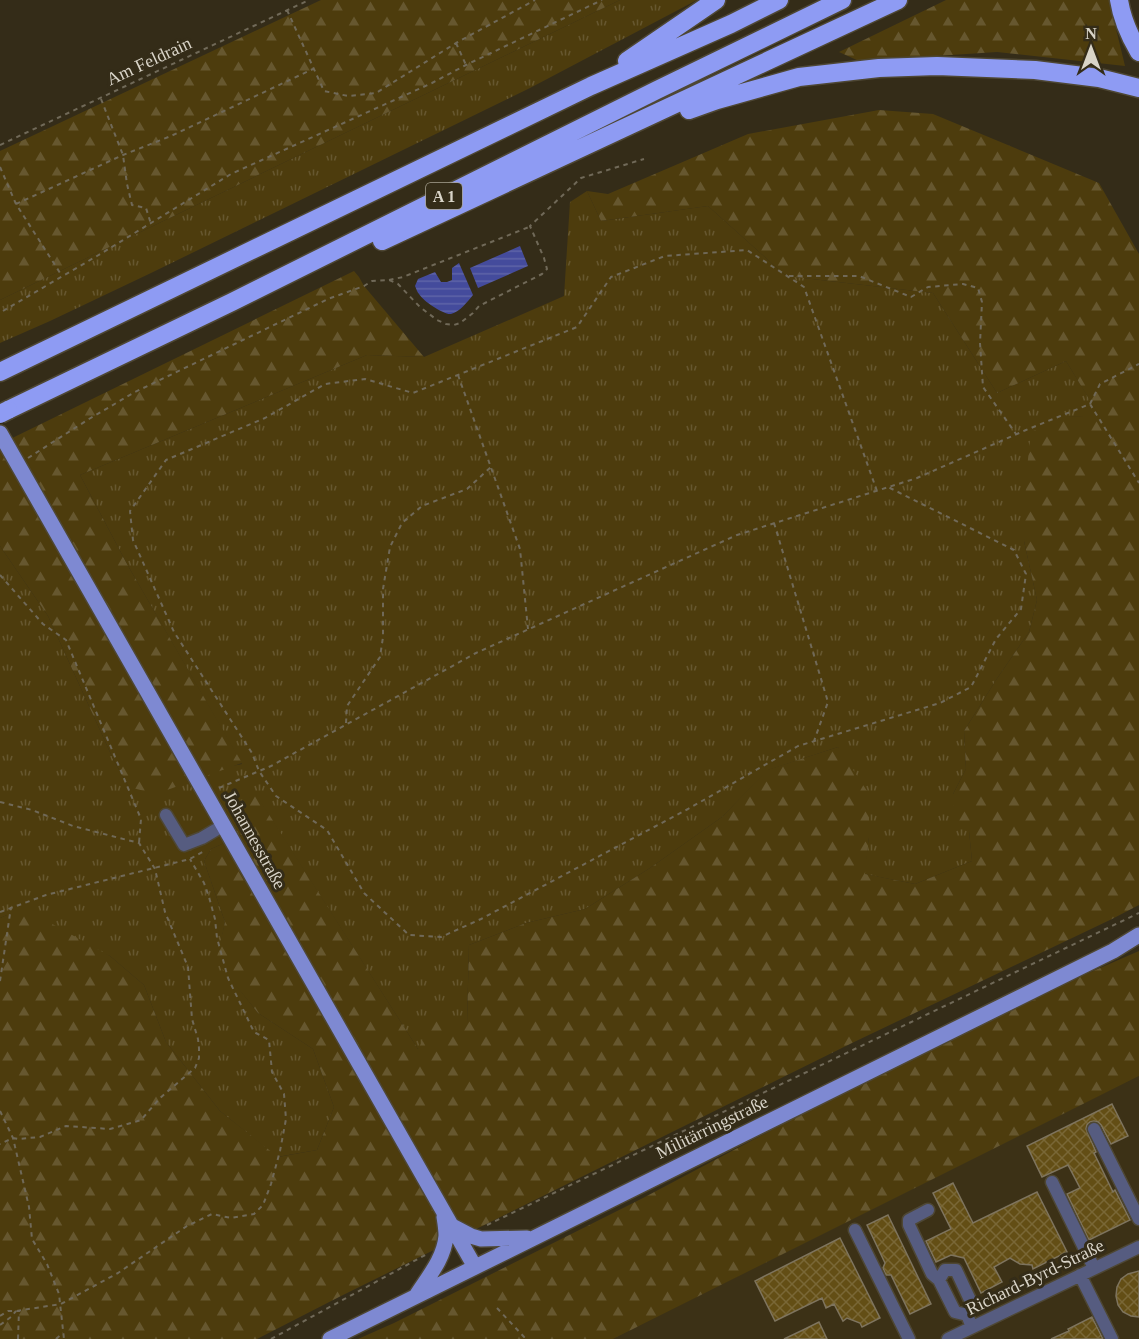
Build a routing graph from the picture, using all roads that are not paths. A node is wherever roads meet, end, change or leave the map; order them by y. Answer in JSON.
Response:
{"nodes":[{"id":1,"x":716,"y":0,"type":"edge"},
{"id":2,"x":779,"y":0,"type":"edge"},
{"id":3,"x":842,"y":0,"type":"edge"},
{"id":4,"x":898,"y":0,"type":"edge"},
{"id":5,"x":1119,"y":0,"type":"edge"},
{"id":6,"x":1139,"y":52,"type":"edge"},
{"id":7,"x":591,"y":86,"type":"junction"},
{"id":8,"x":1139,"y":88,"type":"edge"},
{"id":9,"x":596,"y":142,"type":"junction"},
{"id":10,"x":232,"y":303,"type":"junction"},
{"id":11,"x":0,"y":372,"type":"edge"},
{"id":12,"x":4,"y":412,"type":"edge"},
{"id":13,"x":0,"y":433,"type":"edge"},
{"id":14,"x":166,"y":814,"type":"dead end"},
{"id":15,"x":224,"y":825,"type":"junction"},
{"id":16,"x":1139,"y":935,"type":"edge"},
{"id":17,"x":1139,"y":941,"type":"edge"},
{"id":18,"x":1113,"y":951,"type":"junction"},
{"id":19,"x":1094,"y":1129,"type":"dead end"},
{"id":20,"x":1052,"y":1182,"type":"dead end"},
{"id":21,"x":928,"y":1210,"type":"dead end"},
{"id":22,"x":443,"y":1211,"type":"junction"},
{"id":23,"x":1139,"y":1219,"type":"edge"},
{"id":24,"x":452,"y":1226,"type":"junction"},
{"id":25,"x":855,"y":1230,"type":"dead end"},
{"id":26,"x":533,"y":1238,"type":"junction"},
{"id":27,"x":1139,"y":1247,"type":"edge"},
{"id":28,"x":476,"y":1267,"type":"junction"},
{"id":29,"x":1094,"y":1268,"type":"junction"},
{"id":30,"x":1080,"y":1275,"type":"junction"},
{"id":31,"x":939,"y":1280,"type":"junction"},
{"id":32,"x":416,"y":1296,"type":"junction"},
{"id":33,"x":967,"y":1315,"type":"junction"},
{"id":34,"x":972,"y":1327,"type":"junction"},
{"id":35,"x":330,"y":1339,"type":"edge"},
{"id":36,"x":909,"y":1339,"type":"edge"},
{"id":37,"x":948,"y":1339,"type":"edge"},
{"id":38,"x":1112,"y":1339,"type":"edge"}],
"edges":[{"from":1,"to":7,"type":"highway"},
{"from":2,"to":7,"type":"highway","number":"A 1"},
{"from":3,"to":10,"type":"highway","number":"A 1"},
{"from":4,"to":9,"type":"highway"},
{"from":5,"to":6,"type":"highway"},
{"from":7,"to":11,"type":"highway","number":"A 1"},
{"from":8,"to":9,"type":"highway"},
{"from":9,"to":10,"type":"highway"},
{"from":10,"to":12,"type":"highway","number":"A 1"},
{"from":13,"to":15,"type":"main road","name":"Johannesstraße"},
{"from":14,"to":15,"type":"street"},
{"from":15,"to":22,"type":"main road","name":"Johannesstraße"},
{"from":16,"to":18,"type":"main road","name":"Militärringstraße"},
{"from":17,"to":18,"type":"main road","name":"Militärringstraße"},
{"from":18,"to":26,"type":"main road","name":"Militärringstraße"},
{"from":19,"to":23,"type":"street"},
{"from":20,"to":29,"type":"street"},
{"from":21,"to":31,"type":"street"},
{"from":22,"to":24,"type":"main road","name":"Johannesstraße"},
{"from":22,"to":32,"type":"main road"},
{"from":24,"to":26,"type":"main road"},
{"from":24,"to":28,"type":"main road","name":"Johannesstraße"},
{"from":25,"to":36,"type":"street"},
{"from":26,"to":28,"type":"main road","name":"Militärringstraße"},
{"from":27,"to":29,"type":"street","name":"Richard-Byrd-Straße"},
{"from":28,"to":32,"type":"main road","name":"Militärringstraße"},
{"from":29,"to":30,"type":"street","name":"Richard-Byrd-Straße"},
{"from":30,"to":34,"type":"street","name":"Richard-Byrd-Straße"},
{"from":30,"to":38,"type":"street"},
{"from":31,"to":33,"type":"street"},
{"from":31,"to":33,"type":"street"},
{"from":32,"to":35,"type":"main road","name":"Militärringstraße"},
{"from":33,"to":34,"type":"street"},
{"from":34,"to":37,"type":"street","name":"Richard-Byrd-Straße"}]}
